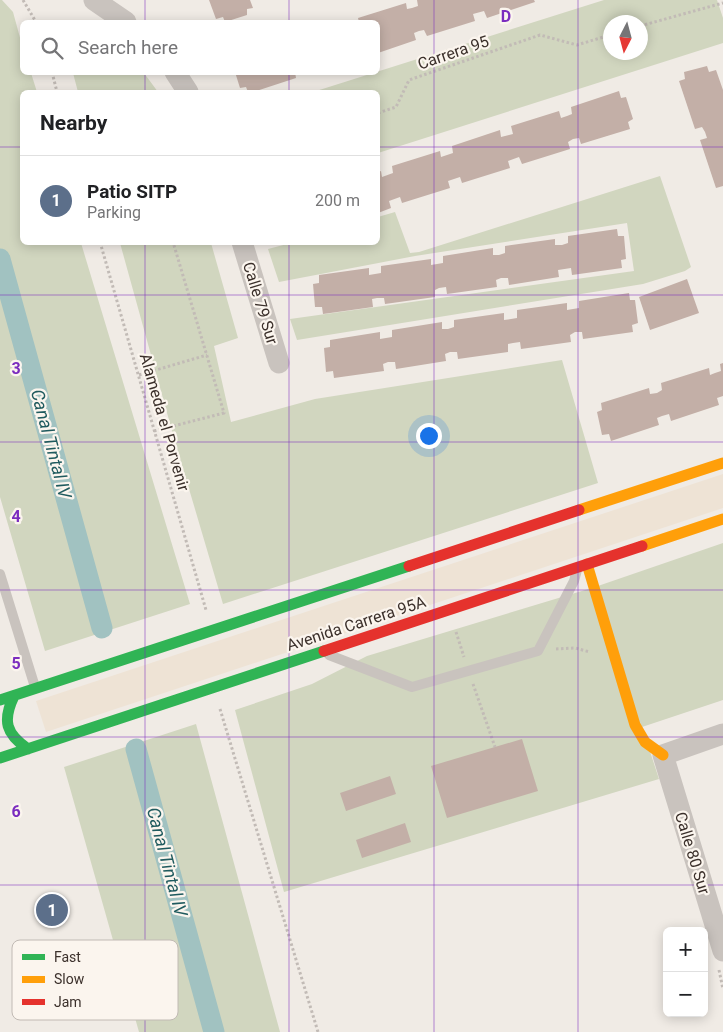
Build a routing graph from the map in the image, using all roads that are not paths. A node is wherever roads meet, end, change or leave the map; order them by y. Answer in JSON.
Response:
{"nodes":[{"id":1,"x":94,"y":0,"type":"edge"},
{"id":2,"x":123,"y":20,"type":"edge"},
{"id":3,"x":177,"y":75,"type":"edge"},
{"id":4,"x":187,"y":90,"type":"edge"},
{"id":5,"x":243,"y":245,"type":"edge"},
{"id":6,"x":279,"y":363,"type":"dead end"},
{"id":7,"x":723,"y":463,"type":"edge"},
{"id":8,"x":723,"y":519,"type":"edge"},
{"id":9,"x":582,"y":566,"type":"junction"},
{"id":10,"x":0,"y":574,"type":"edge"},
{"id":11,"x":321,"y":652,"type":"junction"},
{"id":12,"x":35,"y":689,"type":"junction"},
{"id":13,"x":14,"y":696,"type":"junction"},
{"id":14,"x":0,"y":700,"type":"edge"},
{"id":15,"x":723,"y":734,"type":"edge"},
{"id":16,"x":28,"y":749,"type":"junction"},
{"id":17,"x":663,"y":755,"type":"junction"},
{"id":18,"x":0,"y":758,"type":"edge"},
{"id":19,"x":723,"y":951,"type":"edge"}],
"edges":[{"from":1,"to":2,"type":"street"},
{"from":3,"to":4,"type":"street"},
{"from":5,"to":6,"type":"street","name":"Calle 79 Sur"},
{"from":7,"to":12,"type":"main road"},
{"from":8,"to":9,"type":"main road","name":"Avenida Carrera 95A"},
{"from":9,"to":11,"type":"main road","name":"Avenida Carrera 95A"},
{"from":9,"to":11,"type":"lane"},
{"from":9,"to":17,"type":"main road"},
{"from":10,"to":12,"type":"lane"},
{"from":11,"to":16,"type":"main road","name":"Avenida Carrera 95A"},
{"from":12,"to":13,"type":"main road"},
{"from":13,"to":14,"type":"main road"},
{"from":13,"to":16,"type":"main road"},
{"from":15,"to":17,"type":"street"},
{"from":16,"to":18,"type":"main road","name":"Avenida Carrera 95A"},
{"from":17,"to":19,"type":"street","name":"Calle 80 Sur"}]}
